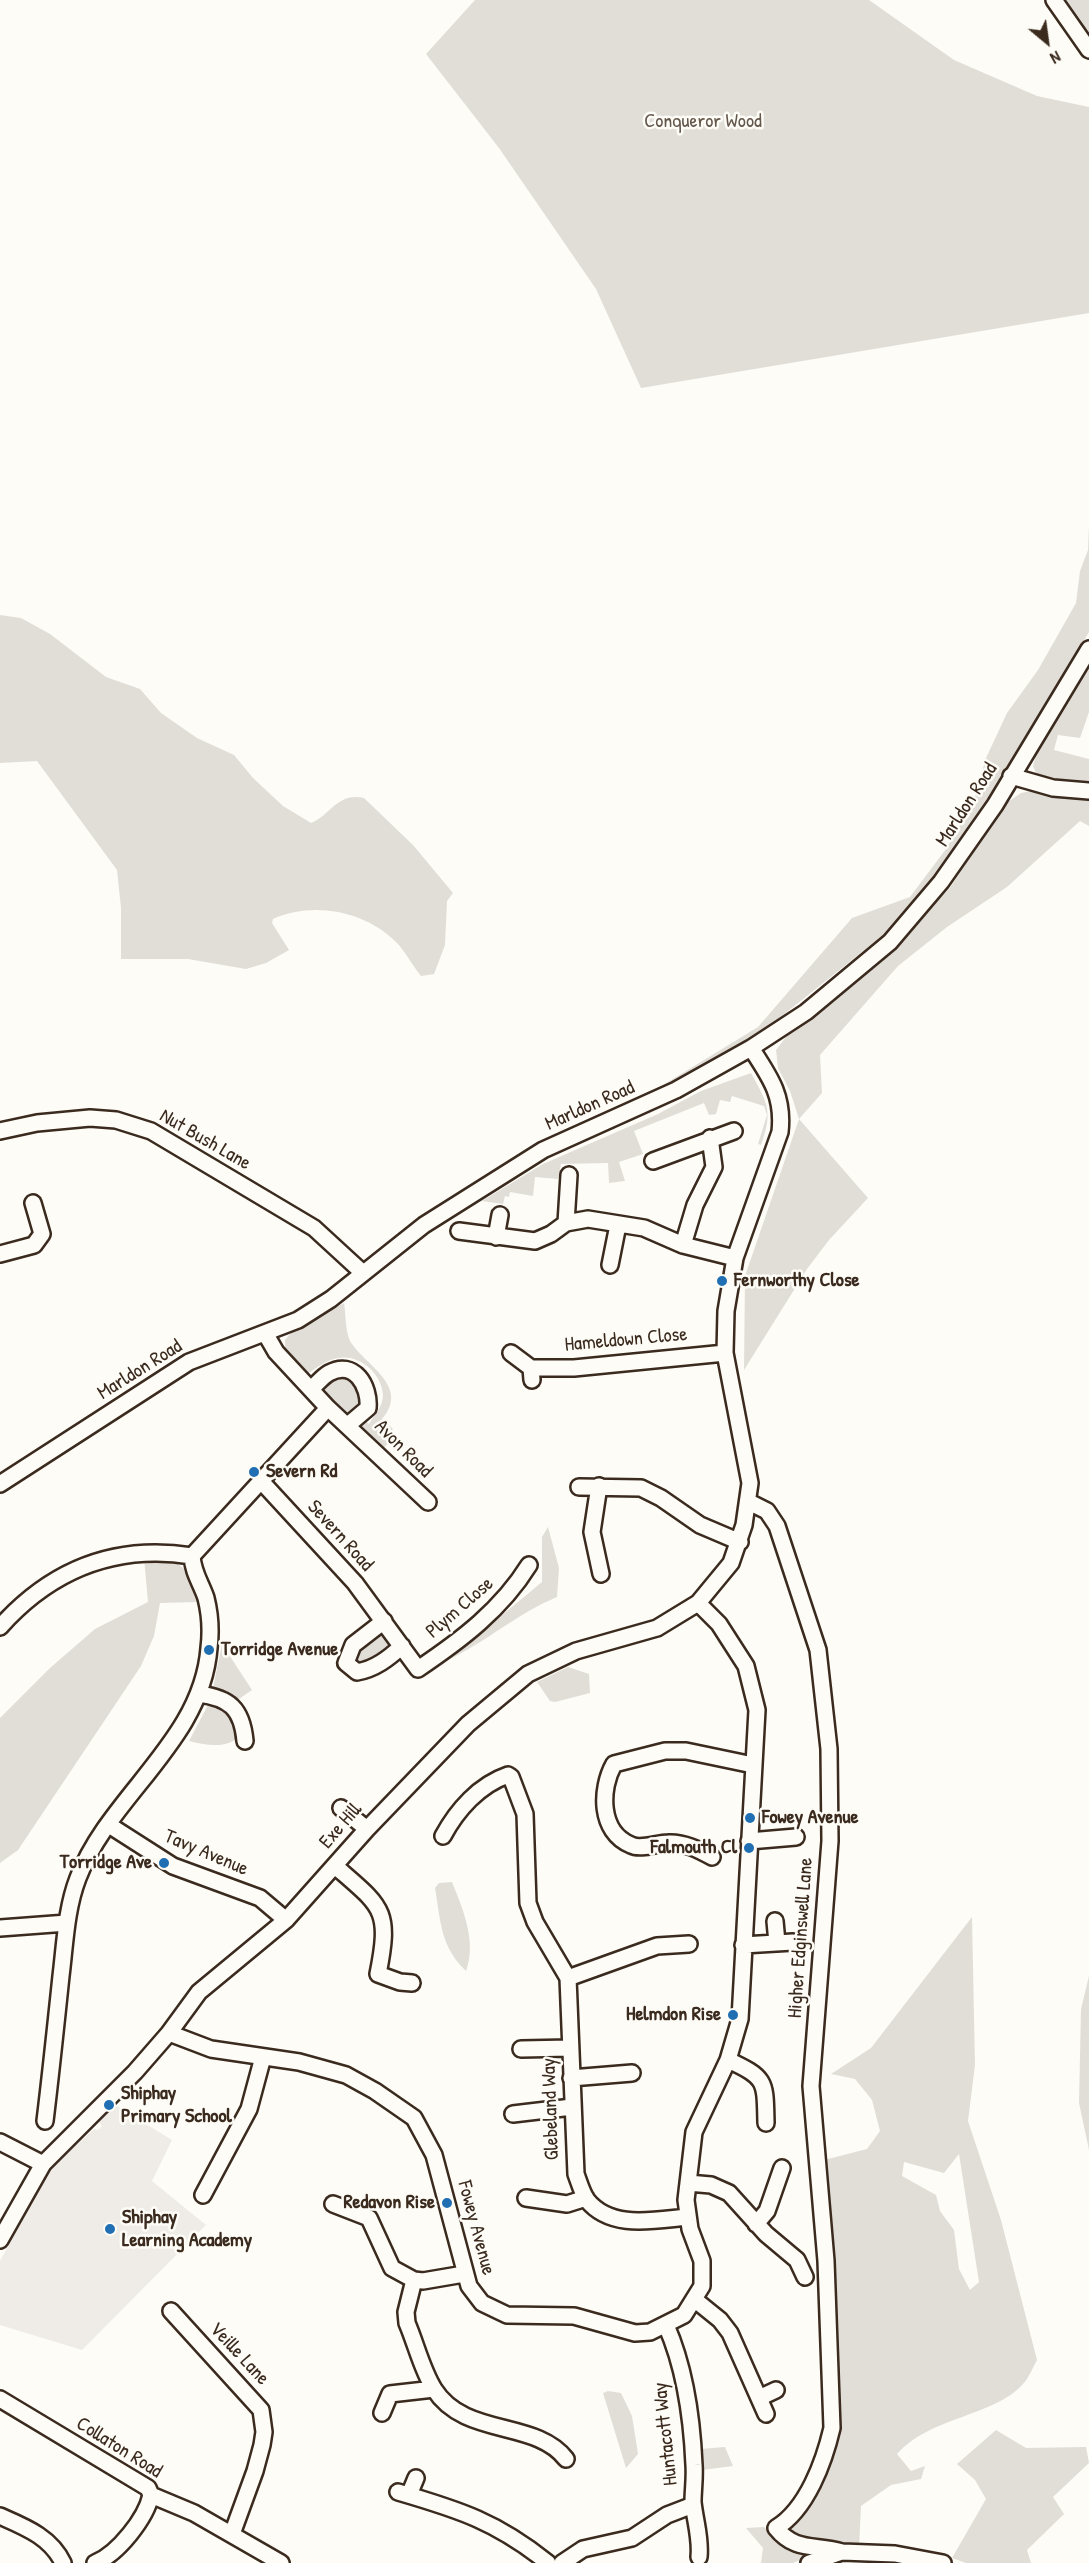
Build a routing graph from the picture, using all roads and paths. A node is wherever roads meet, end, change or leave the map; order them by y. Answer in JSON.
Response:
{"nodes":[{"id":1,"x":1054,"y":0,"type":"edge"},
{"id":2,"x":1089,"y":50,"type":"edge"},
{"id":3,"x":1089,"y":649,"type":"edge"},
{"id":4,"x":1011,"y":776,"type":"junction"},
{"id":5,"x":1089,"y":791,"type":"edge"},
{"id":6,"x":751,"y":1048,"type":"junction"},
{"id":7,"x":0,"y":1131,"type":"edge"},
{"id":8,"x":734,"y":1131,"type":"dead end"},
{"id":9,"x":710,"y":1138,"type":"junction"},
{"id":10,"x":670,"y":1171,"type":"dead end"},
{"id":11,"x":569,"y":1175,"type":"dead end"},
{"id":12,"x":33,"y":1203,"type":"dead end"},
{"id":13,"x":500,"y":1215,"type":"dead end"},
{"id":14,"x":566,"y":1223,"type":"junction"},
{"id":15,"x":618,"y":1225,"type":"junction"},
{"id":16,"x":459,"y":1231,"type":"dead end"},
{"id":17,"x":496,"y":1237,"type":"junction"},
{"id":18,"x":683,"y":1245,"type":"junction"},
{"id":19,"x":0,"y":1254,"type":"edge"},
{"id":20,"x":735,"y":1258,"type":"junction"},
{"id":21,"x":610,"y":1265,"type":"dead end"},
{"id":22,"x":363,"y":1273,"type":"junction"},
{"id":23,"x":265,"y":1333,"type":"junction"},
{"id":24,"x":511,"y":1353,"type":"dead end"},
{"id":25,"x":725,"y":1353,"type":"junction"},
{"id":26,"x":311,"y":1389,"type":"junction"},
{"id":27,"x":328,"y":1408,"type":"junction"},
{"id":28,"x":348,"y":1425,"type":"junction"},
{"id":29,"x":261,"y":1481,"type":"junction"},
{"id":30,"x":0,"y":1484,"type":"edge"},
{"id":31,"x":599,"y":1486,"type":"junction"},
{"id":32,"x":579,"y":1487,"type":"dead end"},
{"id":33,"x":428,"y":1502,"type":"dead end"},
{"id":34,"x":749,"y":1502,"type":"junction"},
{"id":35,"x":740,"y":1542,"type":"junction"},
{"id":36,"x":192,"y":1556,"type":"junction"},
{"id":37,"x":528,"y":1572,"type":"dead end"},
{"id":38,"x":601,"y":1574,"type":"dead end"},
{"id":39,"x":698,"y":1603,"type":"junction"},
{"id":40,"x":384,"y":1621,"type":"junction"},
{"id":41,"x":0,"y":1627,"type":"edge"},
{"id":42,"x":402,"y":1646,"type":"junction"},
{"id":43,"x":418,"y":1669,"type":"joint"},
{"id":44,"x":199,"y":1694,"type":"junction"},
{"id":45,"x":245,"y":1741,"type":"dead end"},
{"id":46,"x":753,"y":1765,"type":"junction"},
{"id":47,"x":339,"y":1808,"type":"dead end"},
{"id":48,"x":109,"y":1825,"type":"junction"},
{"id":49,"x":367,"y":1828,"type":"junction"},
{"id":50,"x":443,"y":1836,"type":"dead end"},
{"id":51,"x":796,"y":1837,"type":"dead end"},
{"id":52,"x":749,"y":1841,"type":"junction"},
{"id":53,"x":712,"y":1857,"type":"dead end"},
{"id":54,"x":335,"y":1866,"type":"junction"},
{"id":55,"x":286,"y":1920,"type":"junction"},
{"id":56,"x":775,"y":1921,"type":"dead end"},
{"id":57,"x":67,"y":1923,"type":"junction"},
{"id":58,"x":0,"y":1928,"type":"edge"},
{"id":59,"x":689,"y":1944,"type":"dead end"},
{"id":60,"x":743,"y":1945,"type":"junction"},
{"id":61,"x":567,"y":1978,"type":"junction"},
{"id":62,"x":412,"y":1983,"type":"dead end"},
{"id":63,"x":169,"y":2033,"type":"junction"},
{"id":64,"x":570,"y":2048,"type":"junction"},
{"id":65,"x":520,"y":2049,"type":"dead end"},
{"id":66,"x":263,"y":2057,"type":"junction"},
{"id":67,"x":728,"y":2060,"type":"junction"},
{"id":68,"x":632,"y":2073,"type":"dead end"},
{"id":69,"x":572,"y":2078,"type":"junction"},
{"id":70,"x":572,"y":2107,"type":"junction"},
{"id":71,"x":513,"y":2114,"type":"dead end"},
{"id":72,"x":45,"y":2121,"type":"dead end"},
{"id":73,"x":766,"y":2123,"type":"dead end"},
{"id":74,"x":0,"y":2142,"type":"edge"},
{"id":75,"x":43,"y":2164,"type":"junction"},
{"id":76,"x":782,"y":2168,"type":"dead end"},
{"id":77,"x":688,"y":2183,"type":"junction"},
{"id":78,"x":203,"y":2195,"type":"dead end"},
{"id":79,"x":526,"y":2198,"type":"dead end"},
{"id":80,"x":586,"y":2198,"type":"junction"},
{"id":81,"x":333,"y":2204,"type":"dead end"},
{"id":82,"x":688,"y":2217,"type":"junction"},
{"id":83,"x":756,"y":2224,"type":"junction"},
{"id":84,"x":0,"y":2240,"type":"edge"},
{"id":85,"x":464,"y":2274,"type":"junction"},
{"id":86,"x":805,"y":2277,"type":"dead end"},
{"id":87,"x":414,"y":2280,"type":"junction"},
{"id":88,"x":694,"y":2299,"type":"junction"},
{"id":89,"x":171,"y":2311,"type":"dead end"},
{"id":90,"x":666,"y":2325,"type":"junction"},
{"id":91,"x":434,"y":2389,"type":"junction"},
{"id":92,"x":776,"y":2390,"type":"dead end"},
{"id":93,"x":759,"y":2398,"type":"junction"},
{"id":94,"x":0,"y":2399,"type":"edge"},
{"id":95,"x":382,"y":2413,"type":"dead end"},
{"id":96,"x":766,"y":2414,"type":"dead end"},
{"id":97,"x":566,"y":2459,"type":"dead end"},
{"id":98,"x":416,"y":2478,"type":"dead end"},
{"id":99,"x":151,"y":2495,"type":"junction"},
{"id":100,"x":693,"y":2505,"type":"junction"},
{"id":101,"x":0,"y":2516,"type":"edge"},
{"id":102,"x":232,"y":2534,"type":"junction"},
{"id":103,"x":842,"y":2552,"type":"junction"},
{"id":104,"x":699,"y":2557,"type":"dead end"},
{"id":105,"x":63,"y":2563,"type":"edge"},
{"id":106,"x":95,"y":2563,"type":"edge"},
{"id":107,"x":281,"y":2563,"type":"edge"},
{"id":108,"x":548,"y":2563,"type":"edge"},
{"id":109,"x":562,"y":2563,"type":"edge"},
{"id":110,"x":809,"y":2563,"type":"edge"},
{"id":111,"x":943,"y":2563,"type":"edge"}],
"edges":[{"from":1,"to":2,"type":"street"},
{"from":3,"to":4,"type":"street","name":"Marldon Road"},
{"from":4,"to":5,"type":"street"},
{"from":4,"to":6,"type":"street","name":"Marldon Road"},
{"from":6,"to":20,"type":"street"},
{"from":6,"to":22,"type":"street","name":"Marldon Road"},
{"from":7,"to":22,"type":"street","name":"Nut Bush Lane"},
{"from":8,"to":9,"type":"street"},
{"from":9,"to":10,"type":"street"},
{"from":9,"to":18,"type":"street"},
{"from":11,"to":14,"type":"street"},
{"from":12,"to":19,"type":"street"},
{"from":13,"to":17,"type":"street"},
{"from":14,"to":15,"type":"street"},
{"from":14,"to":17,"type":"street"},
{"from":15,"to":18,"type":"street"},
{"from":15,"to":21,"type":"street"},
{"from":16,"to":17,"type":"street"},
{"from":18,"to":20,"type":"street"},
{"from":20,"to":25,"type":"street"},
{"from":22,"to":23,"type":"street","name":"Marldon Road"},
{"from":23,"to":26,"type":"street","name":"Avon Road"},
{"from":23,"to":30,"type":"street","name":"Marldon Road"},
{"from":24,"to":25,"type":"street","name":"Hameldown Close"},
{"from":25,"to":34,"type":"street"},
{"from":26,"to":27,"type":"street","name":"Avon Road"},
{"from":26,"to":28,"type":"street","name":"Avon Road"},
{"from":27,"to":28,"type":"street","name":"Avon Road"},
{"from":27,"to":29,"type":"street"},
{"from":28,"to":33,"type":"street","name":"Avon Road"},
{"from":29,"to":36,"type":"street"},
{"from":29,"to":40,"type":"street","name":"Severn Road"},
{"from":31,"to":32,"type":"street"},
{"from":31,"to":35,"type":"street"},
{"from":31,"to":38,"type":"street"},
{"from":34,"to":35,"type":"street","name":"Exe Hill"},
{"from":34,"to":103,"type":"street","name":"Higher Edginswell Lane"},
{"from":35,"to":39,"type":"street","name":"Exe Hill"},
{"from":36,"to":41,"type":"street"},
{"from":36,"to":44,"type":"street"},
{"from":37,"to":43,"type":"street","name":"Plym Close"},
{"from":39,"to":46,"type":"street","name":"Fowey Avenue"},
{"from":39,"to":49,"type":"street","name":"Exe Hill"},
{"from":40,"to":42,"type":"street","name":"Severn Road"},
{"from":40,"to":42,"type":"street"},
{"from":42,"to":43,"type":"street","name":"Severn Road"},
{"from":44,"to":45,"type":"street"},
{"from":44,"to":48,"type":"street"},
{"from":46,"to":52,"type":"street","name":"Fowey Avenue"},
{"from":46,"to":53,"type":"street"},
{"from":47,"to":49,"type":"street"},
{"from":48,"to":55,"type":"street","name":"Tavy Avenue"},
{"from":48,"to":57,"type":"street"},
{"from":49,"to":54,"type":"street","name":"Exe Hill"},
{"from":50,"to":61,"type":"street","name":"Glebeland Way"},
{"from":51,"to":52,"type":"street"},
{"from":52,"to":60,"type":"street","name":"Fowey Avenue"},
{"from":54,"to":55,"type":"street","name":"Exe Hill"},
{"from":54,"to":62,"type":"street"},
{"from":55,"to":63,"type":"street","name":"Exe Hill"},
{"from":56,"to":60,"type":"street"},
{"from":57,"to":58,"type":"street"},
{"from":57,"to":72,"type":"street"},
{"from":59,"to":61,"type":"street"},
{"from":60,"to":67,"type":"street","name":"Fowey Avenue"},
{"from":61,"to":64,"type":"street","name":"Glebeland Way"},
{"from":63,"to":66,"type":"street","name":"Fowey Avenue"},
{"from":63,"to":75,"type":"street","name":"Exe Hill"},
{"from":64,"to":65,"type":"street"},
{"from":64,"to":69,"type":"street","name":"Glebeland Way"},
{"from":66,"to":78,"type":"street"},
{"from":66,"to":85,"type":"street","name":"Fowey Avenue"},
{"from":67,"to":73,"type":"street"},
{"from":67,"to":77,"type":"street","name":"Fowey Avenue"},
{"from":68,"to":69,"type":"street"},
{"from":69,"to":70,"type":"street","name":"Glebeland Way"},
{"from":70,"to":71,"type":"street"},
{"from":70,"to":80,"type":"street","name":"Glebeland Way"},
{"from":74,"to":75,"type":"street"},
{"from":75,"to":84,"type":"street","name":"Exe Hill"},
{"from":76,"to":83,"type":"street"},
{"from":77,"to":82,"type":"street","name":"Fowey Avenue"},
{"from":77,"to":83,"type":"street"},
{"from":79,"to":80,"type":"street"},
{"from":80,"to":82,"type":"street","name":"Glebeland Way"},
{"from":81,"to":87,"type":"street"},
{"from":82,"to":88,"type":"street","name":"Fowey Avenue"},
{"from":83,"to":86,"type":"street"},
{"from":85,"to":87,"type":"street"},
{"from":85,"to":90,"type":"street","name":"Fowey Avenue"},
{"from":87,"to":91,"type":"street"},
{"from":88,"to":90,"type":"street","name":"Fowey Avenue"},
{"from":88,"to":93,"type":"street"},
{"from":89,"to":102,"type":"street","name":"Veille Lane"},
{"from":90,"to":100,"type":"street","name":"Huntacott Way"},
{"from":91,"to":95,"type":"street"},
{"from":91,"to":97,"type":"street"},
{"from":92,"to":93,"type":"street"},
{"from":93,"to":96,"type":"street"},
{"from":94,"to":99,"type":"street","name":"Collaton Road"},
{"from":98,"to":108,"type":"street"},
{"from":99,"to":102,"type":"street","name":"Collaton Road"},
{"from":99,"to":106,"type":"street"},
{"from":100,"to":104,"type":"street","name":"Huntacott Way"},
{"from":100,"to":109,"type":"street"},
{"from":101,"to":105,"type":"street"},
{"from":102,"to":107,"type":"street","name":"Collaton Road"},
{"from":103,"to":110,"type":"street"},
{"from":103,"to":111,"type":"street"}]}
